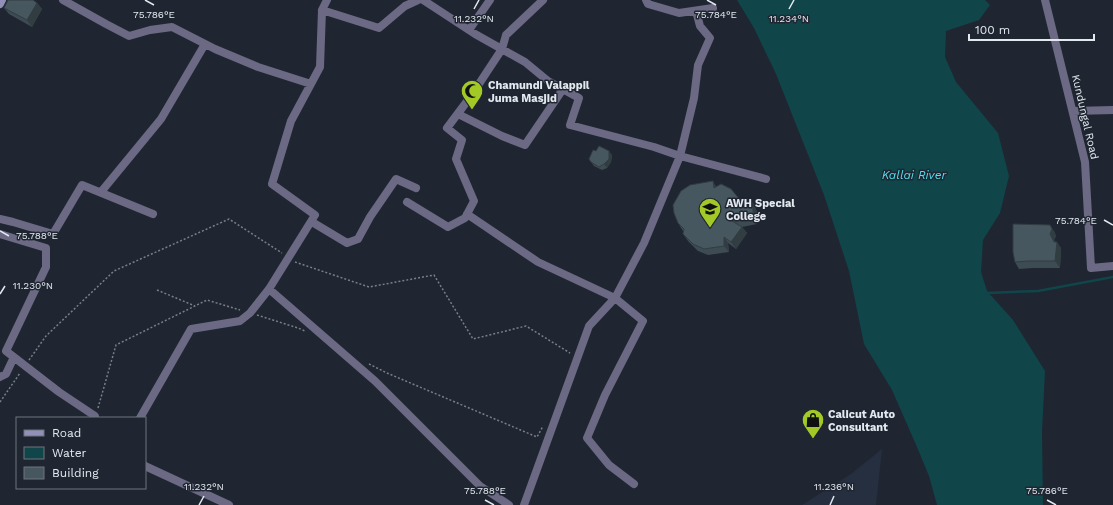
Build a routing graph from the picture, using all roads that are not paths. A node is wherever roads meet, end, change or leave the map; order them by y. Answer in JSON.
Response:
{"nodes":[{"id":1,"x":2,"y":0,"type":"edge"},
{"id":2,"x":63,"y":0,"type":"edge"},
{"id":3,"x":327,"y":0,"type":"edge"},
{"id":4,"x":418,"y":0,"type":"edge"},
{"id":5,"x":423,"y":0,"type":"edge"},
{"id":6,"x":490,"y":0,"type":"edge"},
{"id":7,"x":543,"y":0,"type":"edge"},
{"id":8,"x":646,"y":0,"type":"edge"},
{"id":9,"x":1045,"y":0,"type":"edge"},
{"id":10,"x":0,"y":4,"type":"edge"},
{"id":11,"x":713,"y":8,"type":"dead end"},
{"id":12,"x":322,"y":10,"type":"junction"},
{"id":13,"x":696,"y":11,"type":"junction"},
{"id":14,"x":470,"y":30,"type":"junction"},
{"id":15,"x":205,"y":44,"type":"junction"},
{"id":16,"x":502,"y":49,"type":"junction"},
{"id":17,"x":311,"y":84,"type":"junction"},
{"id":18,"x":563,"y":89,"type":"junction"},
{"id":19,"x":1113,"y":110,"type":"edge"},
{"id":20,"x":1073,"y":111,"type":"junction"},
{"id":21,"x":458,"y":114,"type":"junction"},
{"id":22,"x":680,"y":156,"type":"junction"},
{"id":23,"x":766,"y":179,"type":"dead end"},
{"id":24,"x":416,"y":188,"type":"dead end"},
{"id":25,"x":101,"y":192,"type":"junction"},
{"id":26,"x":407,"y":202,"type":"dead end"},
{"id":27,"x":154,"y":214,"type":"dead end"},
{"id":28,"x":467,"y":214,"type":"junction"},
{"id":29,"x":0,"y":219,"type":"edge"},
{"id":30,"x":312,"y":222,"type":"junction"},
{"id":31,"x":0,"y":234,"type":"edge"},
{"id":32,"x":1113,"y":266,"type":"edge"},
{"id":33,"x":269,"y":289,"type":"junction"},
{"id":34,"x":615,"y":298,"type":"junction"},
{"id":35,"x":14,"y":357,"type":"junction"},
{"id":36,"x":0,"y":377,"type":"edge"},
{"id":37,"x":95,"y":417,"type":"edge"},
{"id":38,"x":141,"y":417,"type":"edge"},
{"id":39,"x":146,"y":466,"type":"edge"},
{"id":40,"x":634,"y":484,"type":"dead end"},
{"id":41,"x":229,"y":505,"type":"edge"},
{"id":42,"x":509,"y":505,"type":"edge"},
{"id":43,"x":524,"y":505,"type":"edge"}],
"edges":[{"from":1,"to":10,"type":"main road"},
{"from":2,"to":15,"type":"street"},
{"from":3,"to":12,"type":"street"},
{"from":4,"to":12,"type":"street"},
{"from":5,"to":14,"type":"street"},
{"from":6,"to":14,"type":"street"},
{"from":7,"to":16,"type":"street"},
{"from":8,"to":13,"type":"street"},
{"from":9,"to":20,"type":"street","name":"Kundungal Road"},
{"from":11,"to":13,"type":"street"},
{"from":12,"to":17,"type":"street"},
{"from":13,"to":22,"type":"street"},
{"from":14,"to":16,"type":"street"},
{"from":15,"to":17,"type":"street"},
{"from":15,"to":25,"type":"street"},
{"from":16,"to":18,"type":"street"},
{"from":16,"to":21,"type":"street"},
{"from":17,"to":30,"type":"street"},
{"from":18,"to":21,"type":"street"},
{"from":18,"to":22,"type":"street"},
{"from":19,"to":20,"type":"street"},
{"from":20,"to":32,"type":"street","name":"Kundungal Road"},
{"from":21,"to":28,"type":"street"},
{"from":22,"to":23,"type":"street"},
{"from":22,"to":34,"type":"street"},
{"from":24,"to":30,"type":"street"},
{"from":25,"to":27,"type":"street"},
{"from":25,"to":29,"type":"street"},
{"from":26,"to":28,"type":"street"},
{"from":28,"to":34,"type":"street"},
{"from":30,"to":33,"type":"street"},
{"from":31,"to":35,"type":"street"},
{"from":33,"to":38,"type":"street"},
{"from":33,"to":42,"type":"street"},
{"from":34,"to":40,"type":"street"},
{"from":34,"to":43,"type":"street"},
{"from":35,"to":36,"type":"street"},
{"from":35,"to":37,"type":"street"},
{"from":39,"to":41,"type":"street"}]}
